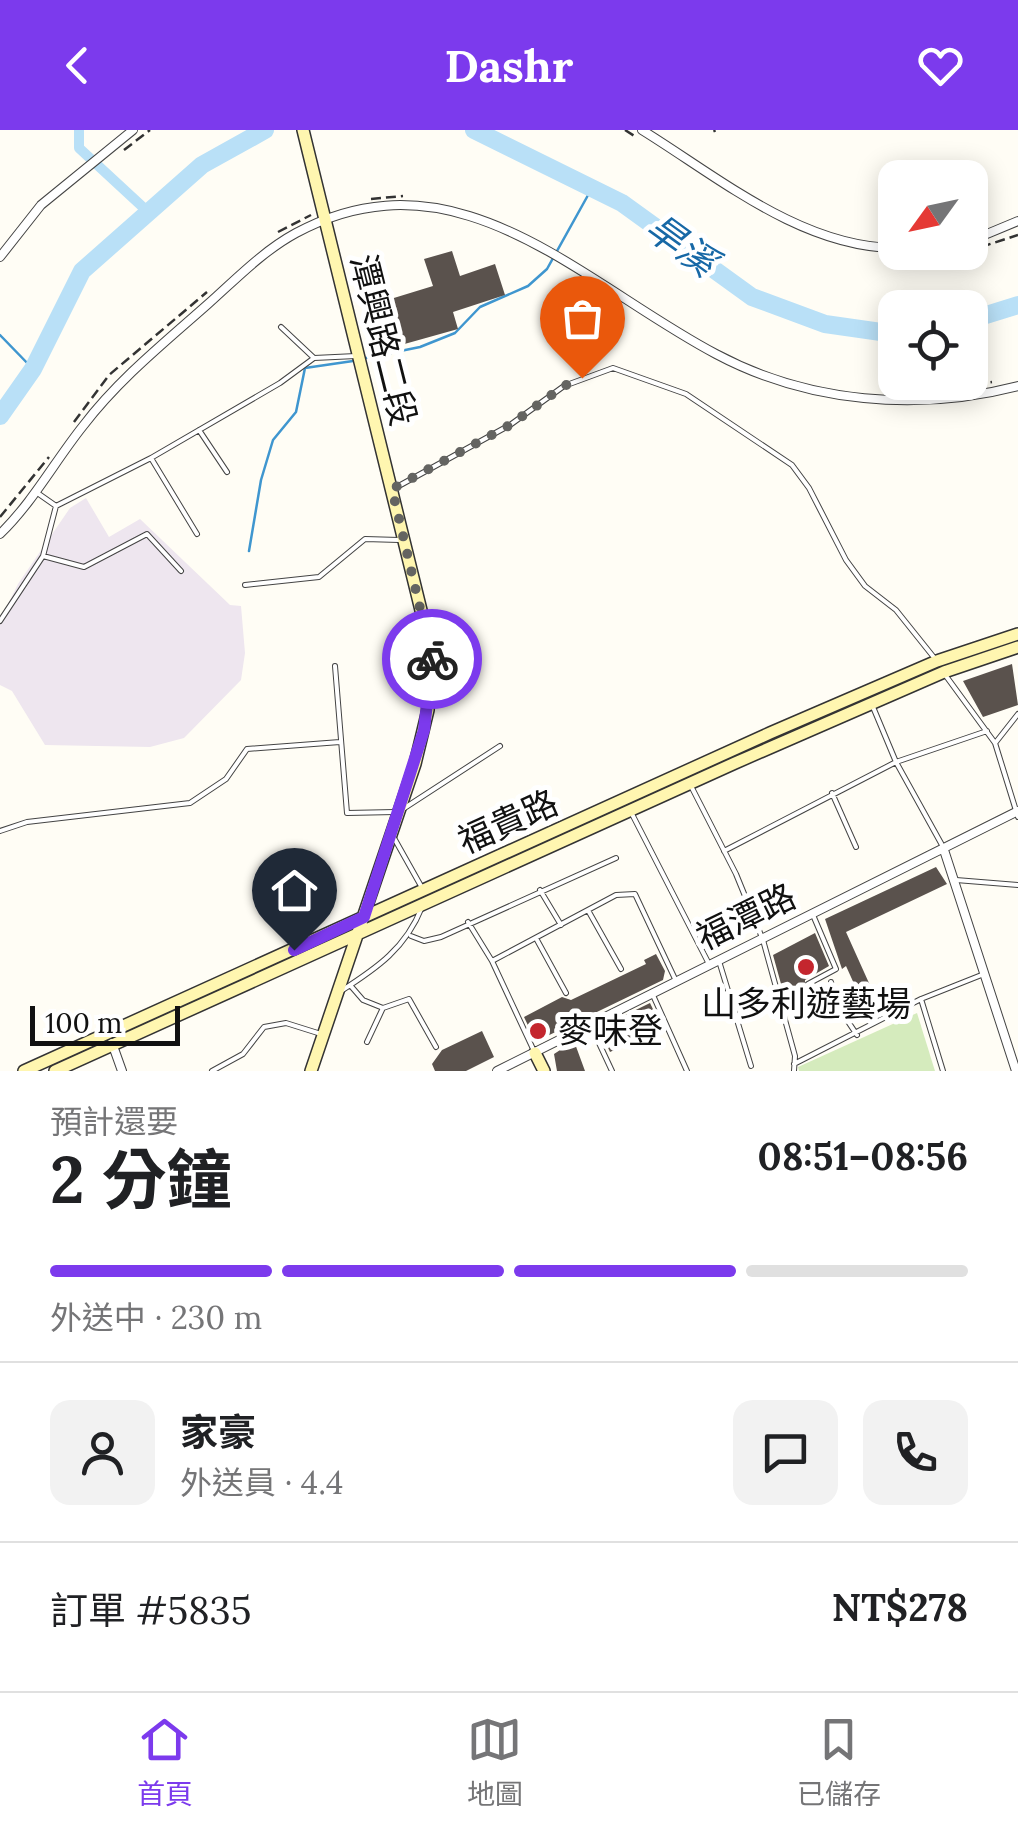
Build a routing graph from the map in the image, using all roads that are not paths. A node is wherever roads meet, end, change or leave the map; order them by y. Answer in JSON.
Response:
{"nodes":[{"id":1,"x":134,"y":130,"type":"edge"},
{"id":2,"x":303,"y":130,"type":"edge"},
{"id":3,"x":642,"y":130,"type":"edge"},
{"id":4,"x":323,"y":216,"type":"junction"},
{"id":5,"x":1018,"y":221,"type":"edge"},
{"id":6,"x":988,"y":233,"type":"edge"},
{"id":7,"x":878,"y":245,"type":"edge"},
{"id":8,"x":0,"y":257,"type":"edge"},
{"id":9,"x":281,"y":327,"type":"dead end"},
{"id":10,"x":360,"y":356,"type":"junction"},
{"id":11,"x":314,"y":358,"type":"junction"},
{"id":12,"x":1018,"y":386,"type":"edge"},
{"id":13,"x":199,"y":430,"type":"junction"},
{"id":14,"x":150,"y":458,"type":"junction"},
{"id":15,"x":227,"y":472,"type":"dead end"},
{"id":16,"x":392,"y":489,"type":"junction"},
{"id":17,"x":36,"y":492,"type":"junction"},
{"id":18,"x":56,"y":506,"type":"junction"},
{"id":19,"x":0,"y":534,"type":"edge"},
{"id":20,"x":198,"y":534,"type":"dead end"},
{"id":21,"x":404,"y":540,"type":"junction"},
{"id":22,"x":43,"y":556,"type":"junction"},
{"id":23,"x":181,"y":571,"type":"dead end"},
{"id":24,"x":245,"y":585,"type":"dead end"},
{"id":25,"x":0,"y":621,"type":"edge"},
{"id":26,"x":1018,"y":634,"type":"edge"},
{"id":27,"x":1018,"y":648,"type":"edge"},
{"id":28,"x":335,"y":666,"type":"dead end"},
{"id":29,"x":940,"y":666,"type":"junction"},
{"id":30,"x":872,"y":704,"type":"junction"},
{"id":31,"x":1018,"y":714,"type":"edge"},
{"id":32,"x":987,"y":731,"type":"junction"},
{"id":33,"x":340,"y":742,"type":"junction"},
{"id":34,"x":996,"y":743,"type":"junction"},
{"id":35,"x":500,"y":746,"type":"dead end"},
{"id":36,"x":896,"y":762,"type":"junction"},
{"id":37,"x":690,"y":784,"type":"junction"},
{"id":38,"x":832,"y":793,"type":"junction"},
{"id":39,"x":630,"y":810,"type":"junction"},
{"id":40,"x":398,"y":812,"type":"junction"},
{"id":41,"x":1017,"y":813,"type":"edge"},
{"id":42,"x":0,"y":832,"type":"edge"},
{"id":43,"x":392,"y":832,"type":"junction"},
{"id":44,"x":856,"y":846,"type":"dead end"},
{"id":45,"x":944,"y":850,"type":"junction"},
{"id":46,"x":724,"y":851,"type":"junction"},
{"id":47,"x":616,"y":858,"type":"dead end"},
{"id":48,"x":956,"y":880,"type":"junction"},
{"id":49,"x":1018,"y":885,"type":"edge"},
{"id":50,"x":423,"y":890,"type":"junction"},
{"id":51,"x":540,"y":890,"type":"junction"},
{"id":52,"x":423,"y":904,"type":"junction"},
{"id":53,"x":588,"y":910,"type":"junction"},
{"id":54,"x":813,"y":915,"type":"junction"},
{"id":55,"x":364,"y":917,"type":"junction"},
{"id":56,"x":468,"y":922,"type":"junction"},
{"id":57,"x":561,"y":925,"type":"junction"},
{"id":58,"x":358,"y":936,"type":"junction"},
{"id":59,"x":411,"y":936,"type":"junction"},
{"id":60,"x":537,"y":939,"type":"junction"},
{"id":61,"x":763,"y":940,"type":"junction"},
{"id":62,"x":492,"y":961,"type":"junction"},
{"id":63,"x":715,"y":963,"type":"junction"},
{"id":64,"x":620,"y":969,"type":"dead end"},
{"id":65,"x":987,"y":974,"type":"junction"},
{"id":66,"x":676,"y":981,"type":"junction"},
{"id":67,"x":831,"y":982,"type":"dead end"},
{"id":68,"x":808,"y":984,"type":"dead end"},
{"id":69,"x":346,"y":988,"type":"junction"},
{"id":70,"x":566,"y":993,"type":"dead end"},
{"id":71,"x":652,"y":993,"type":"junction"},
{"id":72,"x":922,"y":999,"type":"junction"},
{"id":73,"x":383,"y":1008,"type":"junction"},
{"id":74,"x":590,"y":1025,"type":"junction"},
{"id":75,"x":326,"y":1035,"type":"junction"},
{"id":76,"x":856,"y":1035,"type":"junction"},
{"id":77,"x":367,"y":1042,"type":"dead end"},
{"id":78,"x":112,"y":1043,"type":"junction"},
{"id":79,"x":1018,"y":1043,"type":"edge"},
{"id":80,"x":436,"y":1047,"type":"dead end"},
{"id":81,"x":1008,"y":1048,"type":"junction"},
{"id":82,"x":535,"y":1053,"type":"junction"},
{"id":83,"x":794,"y":1064,"type":"junction"},
{"id":84,"x":750,"y":1066,"type":"dead end"},
{"id":85,"x":24,"y":1071,"type":"edge"},
{"id":86,"x":55,"y":1071,"type":"edge"},
{"id":87,"x":122,"y":1071,"type":"edge"},
{"id":88,"x":212,"y":1071,"type":"edge"},
{"id":89,"x":311,"y":1071,"type":"edge"},
{"id":90,"x":496,"y":1071,"type":"edge"},
{"id":91,"x":544,"y":1071,"type":"edge"},
{"id":92,"x":612,"y":1071,"type":"edge"},
{"id":93,"x":687,"y":1071,"type":"edge"},
{"id":94,"x":794,"y":1071,"type":"edge"},
{"id":95,"x":943,"y":1071,"type":"edge"},
{"id":96,"x":1016,"y":1071,"type":"edge"}],
"edges":[{"from":1,"to":8,"type":"street"},
{"from":2,"to":4,"type":"street","name":"潭興路二段"},
{"from":3,"to":7,"type":"street"},
{"from":4,"to":10,"type":"street","name":"潭興路二段"},
{"from":4,"to":12,"type":"street"},
{"from":4,"to":17,"type":"street"},
{"from":5,"to":6,"type":"street"},
{"from":9,"to":11,"type":"lane"},
{"from":10,"to":11,"type":"lane"},
{"from":10,"to":16,"type":"street","name":"潭興路二段"},
{"from":11,"to":13,"type":"lane"},
{"from":13,"to":14,"type":"lane"},
{"from":13,"to":15,"type":"lane"},
{"from":14,"to":18,"type":"lane"},
{"from":14,"to":20,"type":"lane"},
{"from":16,"to":21,"type":"street","name":"潭興路二段"},
{"from":16,"to":29,"type":"lane"},
{"from":17,"to":18,"type":"lane"},
{"from":17,"to":19,"type":"street"},
{"from":18,"to":22,"type":"lane"},
{"from":21,"to":24,"type":"lane"},
{"from":21,"to":40,"type":"street","name":"潭興路二段"},
{"from":22,"to":23,"type":"lane"},
{"from":22,"to":25,"type":"lane"},
{"from":26,"to":29,"type":"street","name":"福貴路"},
{"from":27,"to":29,"type":"street","name":"福貴路"},
{"from":28,"to":33,"type":"lane"},
{"from":29,"to":30,"type":"street","name":"福貴路"},
{"from":29,"to":32,"type":"lane"},
{"from":29,"to":50,"type":"street","name":"福貴路"},
{"from":30,"to":36,"type":"lane"},
{"from":30,"to":37,"type":"street","name":"福貴路"},
{"from":31,"to":34,"type":"lane"},
{"from":32,"to":34,"type":"lane"},
{"from":32,"to":36,"type":"lane"},
{"from":33,"to":40,"type":"lane"},
{"from":33,"to":42,"type":"lane"},
{"from":34,"to":41,"type":"lane"},
{"from":35,"to":40,"type":"lane"},
{"from":36,"to":38,"type":"lane"},
{"from":36,"to":45,"type":"lane"},
{"from":37,"to":39,"type":"street","name":"福貴路"},
{"from":37,"to":46,"type":"lane"},
{"from":38,"to":44,"type":"lane"},
{"from":38,"to":46,"type":"lane"},
{"from":39,"to":52,"type":"street","name":"福貴路"},
{"from":39,"to":63,"type":"lane"},
{"from":40,"to":43,"type":"street","name":"潭興路二段"},
{"from":41,"to":45,"type":"street","name":"福潭路"},
{"from":43,"to":50,"type":"lane"},
{"from":43,"to":55,"type":"street","name":"潭興路二段"},
{"from":45,"to":48,"type":"street"},
{"from":45,"to":54,"type":"street","name":"福潭路"},
{"from":46,"to":61,"type":"lane"},
{"from":47,"to":51,"type":"lane"},
{"from":48,"to":49,"type":"lane"},
{"from":48,"to":65,"type":"street"},
{"from":50,"to":55,"type":"street","name":"福貴路"},
{"from":51,"to":56,"type":"lane"},
{"from":51,"to":57,"type":"lane"},
{"from":52,"to":58,"type":"street","name":"福貴路"},
{"from":52,"to":59,"type":"lane"},
{"from":53,"to":57,"type":"lane"},
{"from":53,"to":64,"type":"lane"},
{"from":53,"to":66,"type":"lane"},
{"from":54,"to":61,"type":"street","name":"福潭路"},
{"from":54,"to":68,"type":"lane"},
{"from":55,"to":58,"type":"street","name":"潭興路二段"},
{"from":55,"to":85,"type":"street","name":"福貴路"},
{"from":56,"to":59,"type":"lane"},
{"from":56,"to":62,"type":"lane"},
{"from":57,"to":60,"type":"lane"},
{"from":58,"to":69,"type":"street","name":"潭興路二段"},
{"from":58,"to":78,"type":"street","name":"福貴路"},
{"from":59,"to":69,"type":"lane"},
{"from":60,"to":62,"type":"lane"},
{"from":60,"to":70,"type":"lane"},
{"from":61,"to":63,"type":"street","name":"福潭路"},
{"from":61,"to":83,"type":"lane"},
{"from":62,"to":82,"type":"lane"},
{"from":63,"to":66,"type":"street","name":"福潭路"},
{"from":63,"to":84,"type":"lane"},
{"from":65,"to":72,"type":"lane"},
{"from":65,"to":81,"type":"street"},
{"from":66,"to":71,"type":"street","name":"福潭路"},
{"from":67,"to":76,"type":"lane"},
{"from":69,"to":73,"type":"lane"},
{"from":69,"to":75,"type":"street","name":"潭興路二段"},
{"from":71,"to":74,"type":"street","name":"福潭路"},
{"from":71,"to":93,"type":"lane"},
{"from":72,"to":76,"type":"lane"},
{"from":72,"to":95,"type":"lane"},
{"from":73,"to":77,"type":"lane"},
{"from":73,"to":80,"type":"lane"},
{"from":74,"to":82,"type":"street","name":"福潭路"},
{"from":74,"to":92,"type":"lane"},
{"from":75,"to":88,"type":"lane"},
{"from":75,"to":89,"type":"street","name":"潭興路二段"},
{"from":76,"to":83,"type":"lane"},
{"from":78,"to":86,"type":"street","name":"福貴路"},
{"from":78,"to":87,"type":"street"},
{"from":79,"to":81,"type":"lane"},
{"from":81,"to":96,"type":"street"},
{"from":82,"to":90,"type":"street","name":"福潭路"},
{"from":82,"to":91,"type":"street"},
{"from":83,"to":94,"type":"lane"}]}
